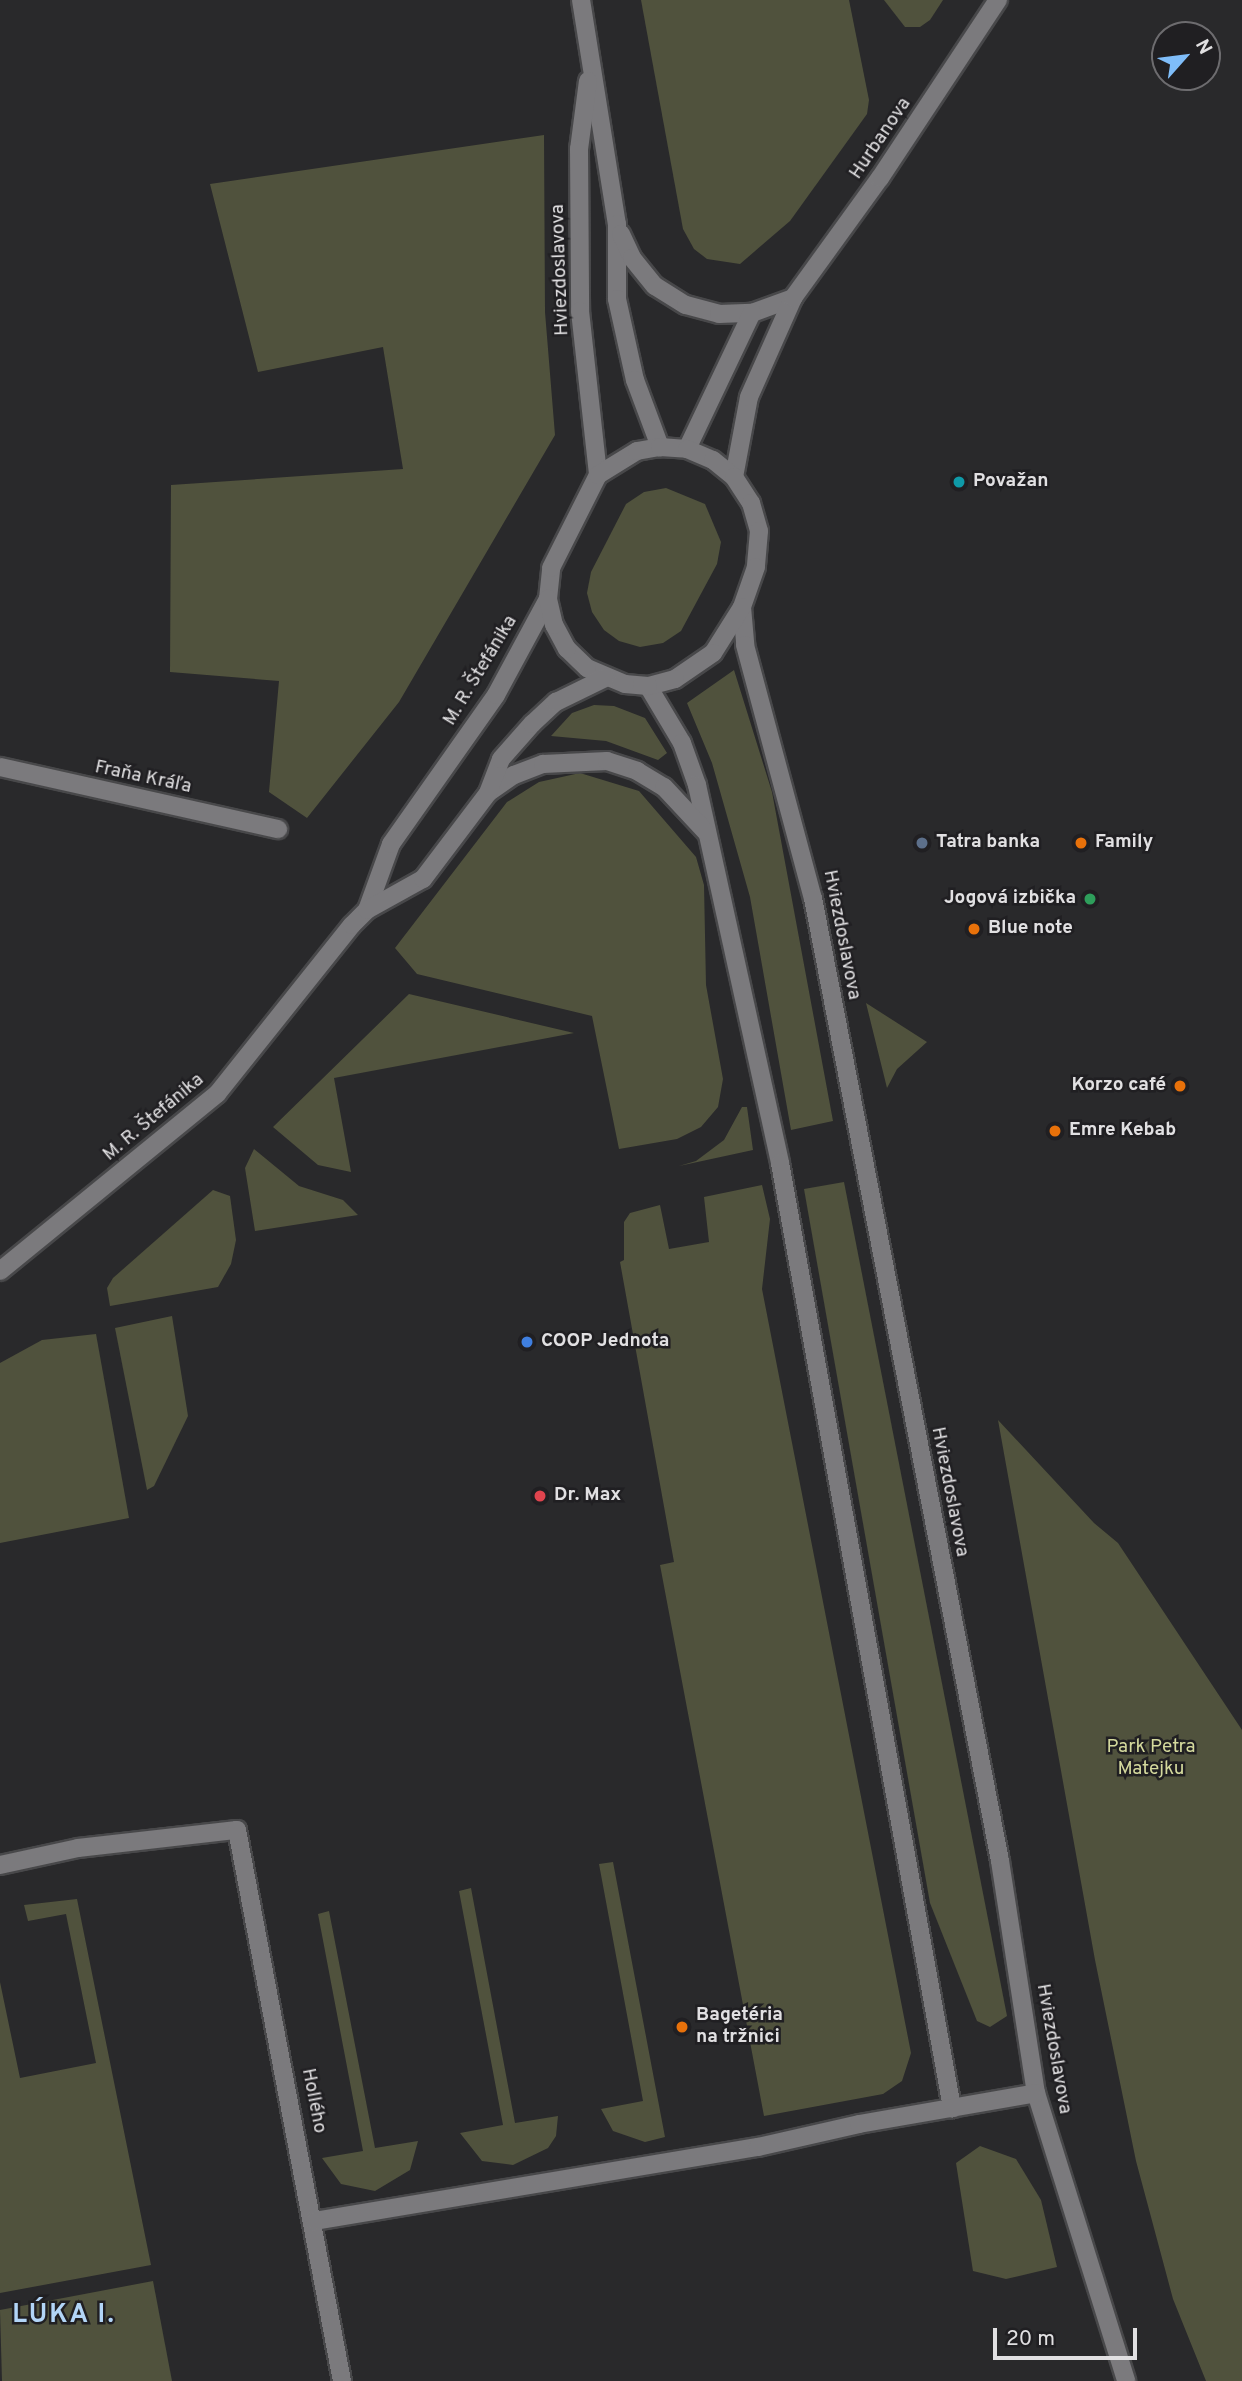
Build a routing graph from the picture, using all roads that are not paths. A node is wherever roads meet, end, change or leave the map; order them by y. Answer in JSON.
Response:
{"nodes":[{"id":1,"x":581,"y":0,"type":"edge"},
{"id":2,"x":998,"y":0,"type":"edge"},
{"id":3,"x":591,"y":64,"type":"junction"},
{"id":4,"x":617,"y":225,"type":"junction"},
{"id":5,"x":793,"y":298,"type":"junction"},
{"id":6,"x":752,"y":313,"type":"junction"},
{"id":7,"x":660,"y":447,"type":"junction"},
{"id":8,"x":687,"y":450,"type":"junction"},
{"id":9,"x":598,"y":475,"type":"junction"},
{"id":10,"x":734,"y":477,"type":"junction"},
{"id":11,"x":548,"y":599,"type":"junction"},
{"id":12,"x":742,"y":607,"type":"junction"},
{"id":13,"x":605,"y":678,"type":"junction"},
{"id":14,"x":648,"y":686,"type":"junction"},
{"id":15,"x":0,"y":767,"type":"edge"},
{"id":16,"x":488,"y":793,"type":"junction"},
{"id":17,"x":278,"y":829,"type":"dead end"},
{"id":18,"x":711,"y":839,"type":"junction"},
{"id":19,"x":367,"y":910,"type":"junction"},
{"id":20,"x":0,"y":1271,"type":"edge"},
{"id":21,"x":0,"y":1865,"type":"edge"},
{"id":22,"x":1036,"y":2093,"type":"junction"},
{"id":23,"x":952,"y":2108,"type":"junction"},
{"id":24,"x":315,"y":2221,"type":"junction"},
{"id":25,"x":342,"y":2381,"type":"edge"},
{"id":26,"x":1126,"y":2381,"type":"edge"}],
"edges":[{"from":1,"to":3,"type":"street","name":"Hviezdoslavova"},
{"from":2,"to":5,"type":"street","name":"Hurbanova"},
{"from":3,"to":4,"type":"street","name":"Hviezdoslavova"},
{"from":3,"to":9,"type":"street","name":"Hviezdoslavova"},
{"from":4,"to":6,"type":"street"},
{"from":4,"to":7,"type":"street","name":"Hviezdoslavova"},
{"from":5,"to":6,"type":"street"},
{"from":5,"to":10,"type":"street","name":"Hurbanova"},
{"from":6,"to":8,"type":"street"},
{"from":7,"to":8,"type":"street"},
{"from":7,"to":9,"type":"street"},
{"from":8,"to":10,"type":"street"},
{"from":9,"to":11,"type":"street"},
{"from":10,"to":12,"type":"street"},
{"from":11,"to":13,"type":"street"},
{"from":11,"to":19,"type":"street","name":"M. R. Štefánika"},
{"from":12,"to":14,"type":"street"},
{"from":12,"to":22,"type":"street","name":"Hviezdoslavova"},
{"from":13,"to":14,"type":"street"},
{"from":13,"to":16,"type":"street","name":"M. R. Štefánika"},
{"from":14,"to":18,"type":"street"},
{"from":15,"to":17,"type":"street","name":"Fraňa Kráľa"},
{"from":16,"to":18,"type":"street","name":"M. R. Štefánika"},
{"from":16,"to":19,"type":"street","name":"M. R. Štefánika"},
{"from":18,"to":23,"type":"street"},
{"from":19,"to":20,"type":"street","name":"M. R. Štefánika"},
{"from":21,"to":24,"type":"street","name":"Hollého"},
{"from":22,"to":23,"type":"street"},
{"from":22,"to":26,"type":"street","name":"Hviezdoslavova"},
{"from":23,"to":24,"type":"street"},
{"from":24,"to":25,"type":"street","name":"Hollého"}]}
